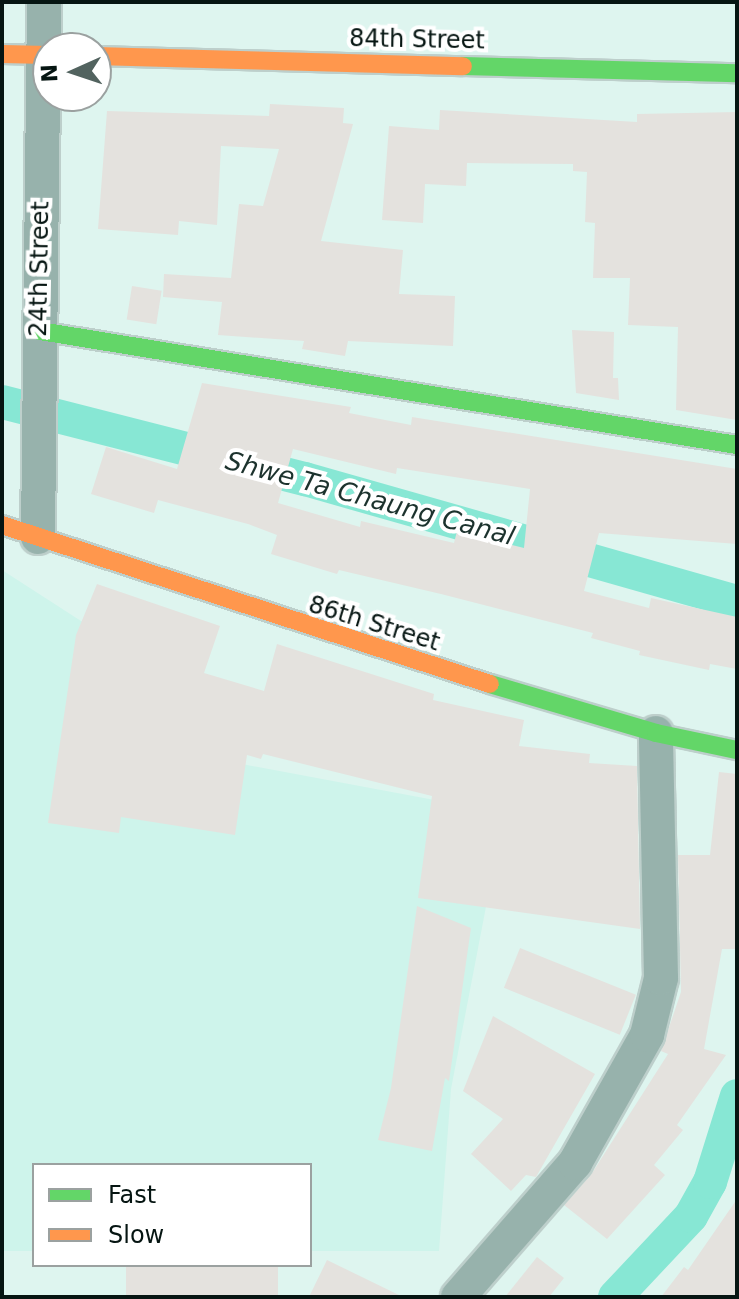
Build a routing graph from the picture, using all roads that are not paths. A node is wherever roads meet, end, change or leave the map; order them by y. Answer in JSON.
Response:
{"nodes":[{"id":1,"x":44,"y":2,"type":"edge"},
{"id":2,"x":45,"y":32,"type":"edge"},
{"id":3,"x":2,"y":54,"type":"edge"},
{"id":4,"x":32,"y":55,"type":"edge"},
{"id":5,"x":112,"y":56,"type":"edge"},
{"id":6,"x":737,"y":73,"type":"edge"},
{"id":7,"x":44,"y":112,"type":"edge"},
{"id":8,"x":40,"y":331,"type":"junction"},
{"id":9,"x":737,"y":445,"type":"edge"},
{"id":10,"x":2,"y":525,"type":"edge"},
{"id":11,"x":38,"y":537,"type":"junction"},
{"id":12,"x":656,"y":733,"type":"junction"},
{"id":13,"x":737,"y":750,"type":"edge"},
{"id":14,"x":458,"y":1297,"type":"edge"}],
"edges":[{"from":1,"to":2,"type":"street","name":"24th Street"},
{"from":3,"to":4,"type":"street"},
{"from":5,"to":6,"type":"street","name":"84th Street"},
{"from":7,"to":8,"type":"street","name":"24th Street"},
{"from":8,"to":9,"type":"street"},
{"from":8,"to":11,"type":"street","name":"24th Street"},
{"from":10,"to":11,"type":"street","name":"86th Street"},
{"from":11,"to":12,"type":"street","name":"86th Street"},
{"from":12,"to":13,"type":"street","name":"86th Street"},
{"from":12,"to":14,"type":"street"}]}
